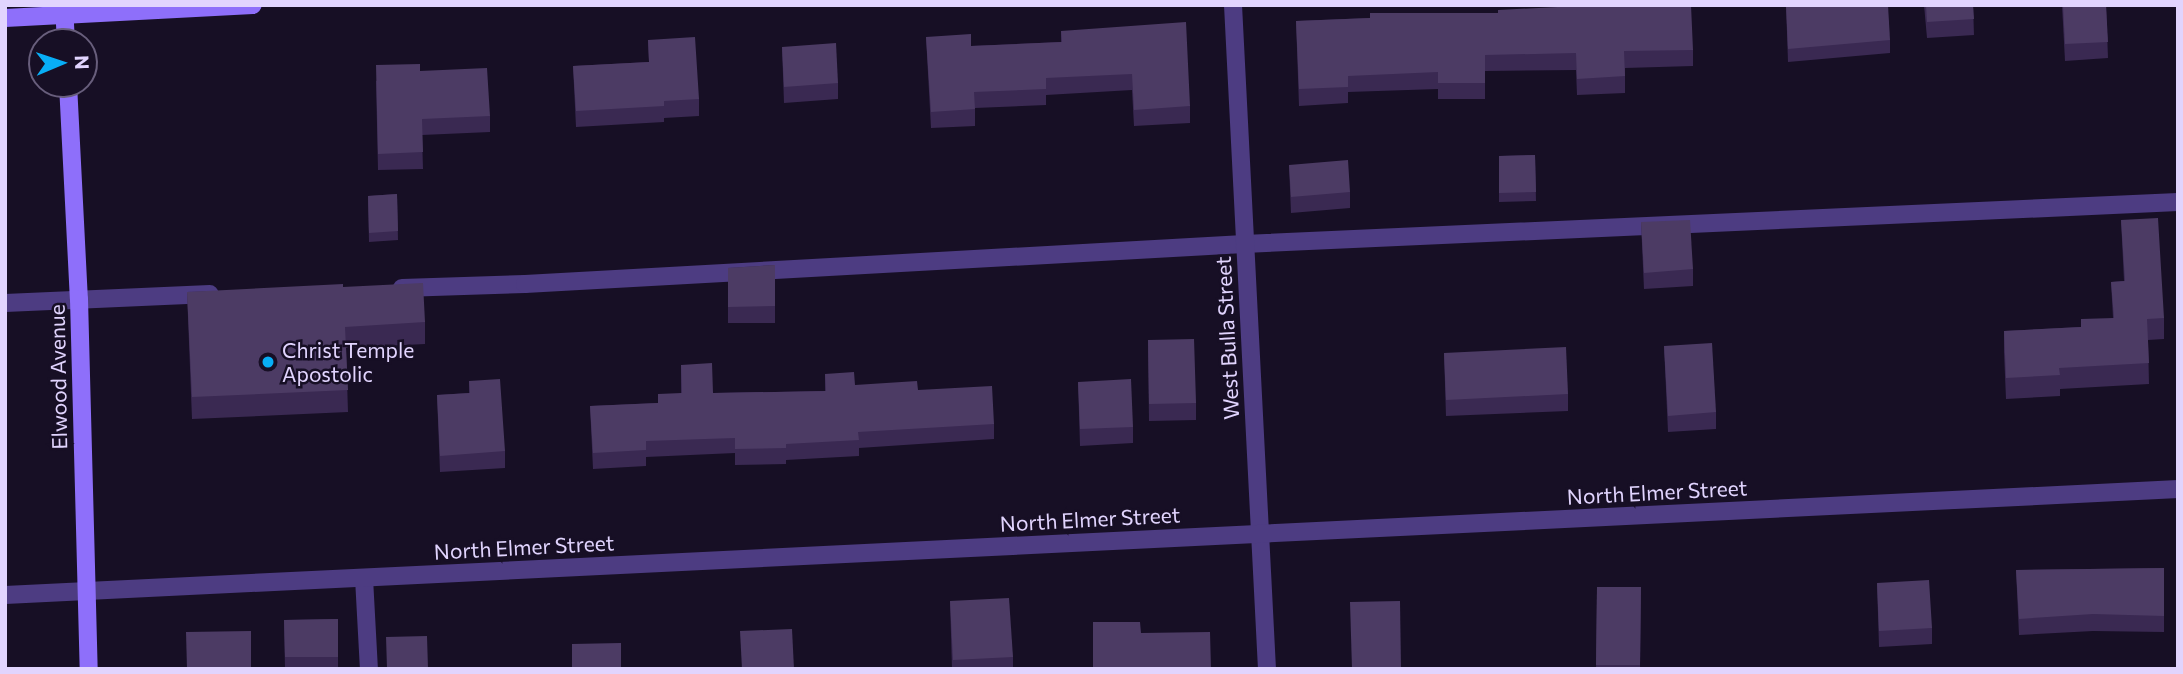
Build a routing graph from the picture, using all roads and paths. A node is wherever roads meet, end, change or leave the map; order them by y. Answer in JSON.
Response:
{"nodes":[{"id":1,"x":253,"y":5,"type":"edge"},
{"id":2,"x":1233,"y":5,"type":"edge"},
{"id":3,"x":64,"y":10,"type":"edge"},
{"id":4,"x":5,"y":18,"type":"edge"},
{"id":5,"x":65,"y":28,"type":"edge"},
{"id":6,"x":69,"y":98,"type":"edge"},
{"id":7,"x":2178,"y":202,"type":"edge"},
{"id":8,"x":1244,"y":244,"type":"junction"},
{"id":9,"x":385,"y":289,"type":"edge"},
{"id":10,"x":232,"y":294,"type":"edge"},
{"id":11,"x":79,"y":299,"type":"junction"},
{"id":12,"x":5,"y":303,"type":"edge"},
{"id":13,"x":2178,"y":489,"type":"edge"},
{"id":14,"x":1262,"y":534,"type":"junction"},
{"id":15,"x":364,"y":578,"type":"junction"},
{"id":16,"x":86,"y":591,"type":"junction"},
{"id":17,"x":5,"y":595,"type":"edge"},
{"id":18,"x":89,"y":669,"type":"edge"},
{"id":19,"x":369,"y":669,"type":"edge"},
{"id":20,"x":1267,"y":669,"type":"edge"}],
"edges":[{"from":1,"to":3,"type":"street"},
{"from":2,"to":8,"type":"street","name":"West Bulla Street"},
{"from":3,"to":4,"type":"street"},
{"from":3,"to":5,"type":"street"},
{"from":6,"to":11,"type":"street","name":"Elwood Avenue"},
{"from":7,"to":8,"type":"street"},
{"from":8,"to":9,"type":"street"},
{"from":8,"to":14,"type":"street","name":"West Bulla Street"},
{"from":10,"to":11,"type":"street"},
{"from":11,"to":12,"type":"street"},
{"from":11,"to":16,"type":"street","name":"Elwood Avenue"},
{"from":13,"to":14,"type":"street","name":"North Elmer Street"},
{"from":14,"to":15,"type":"street","name":"North Elmer Street"},
{"from":14,"to":20,"type":"street","name":"West Bulla Street"},
{"from":15,"to":16,"type":"street","name":"North Elmer Street"},
{"from":15,"to":19,"type":"street"},
{"from":16,"to":17,"type":"street","name":"North Elmer Street"},
{"from":16,"to":18,"type":"street","name":"Elwood Avenue"}]}
